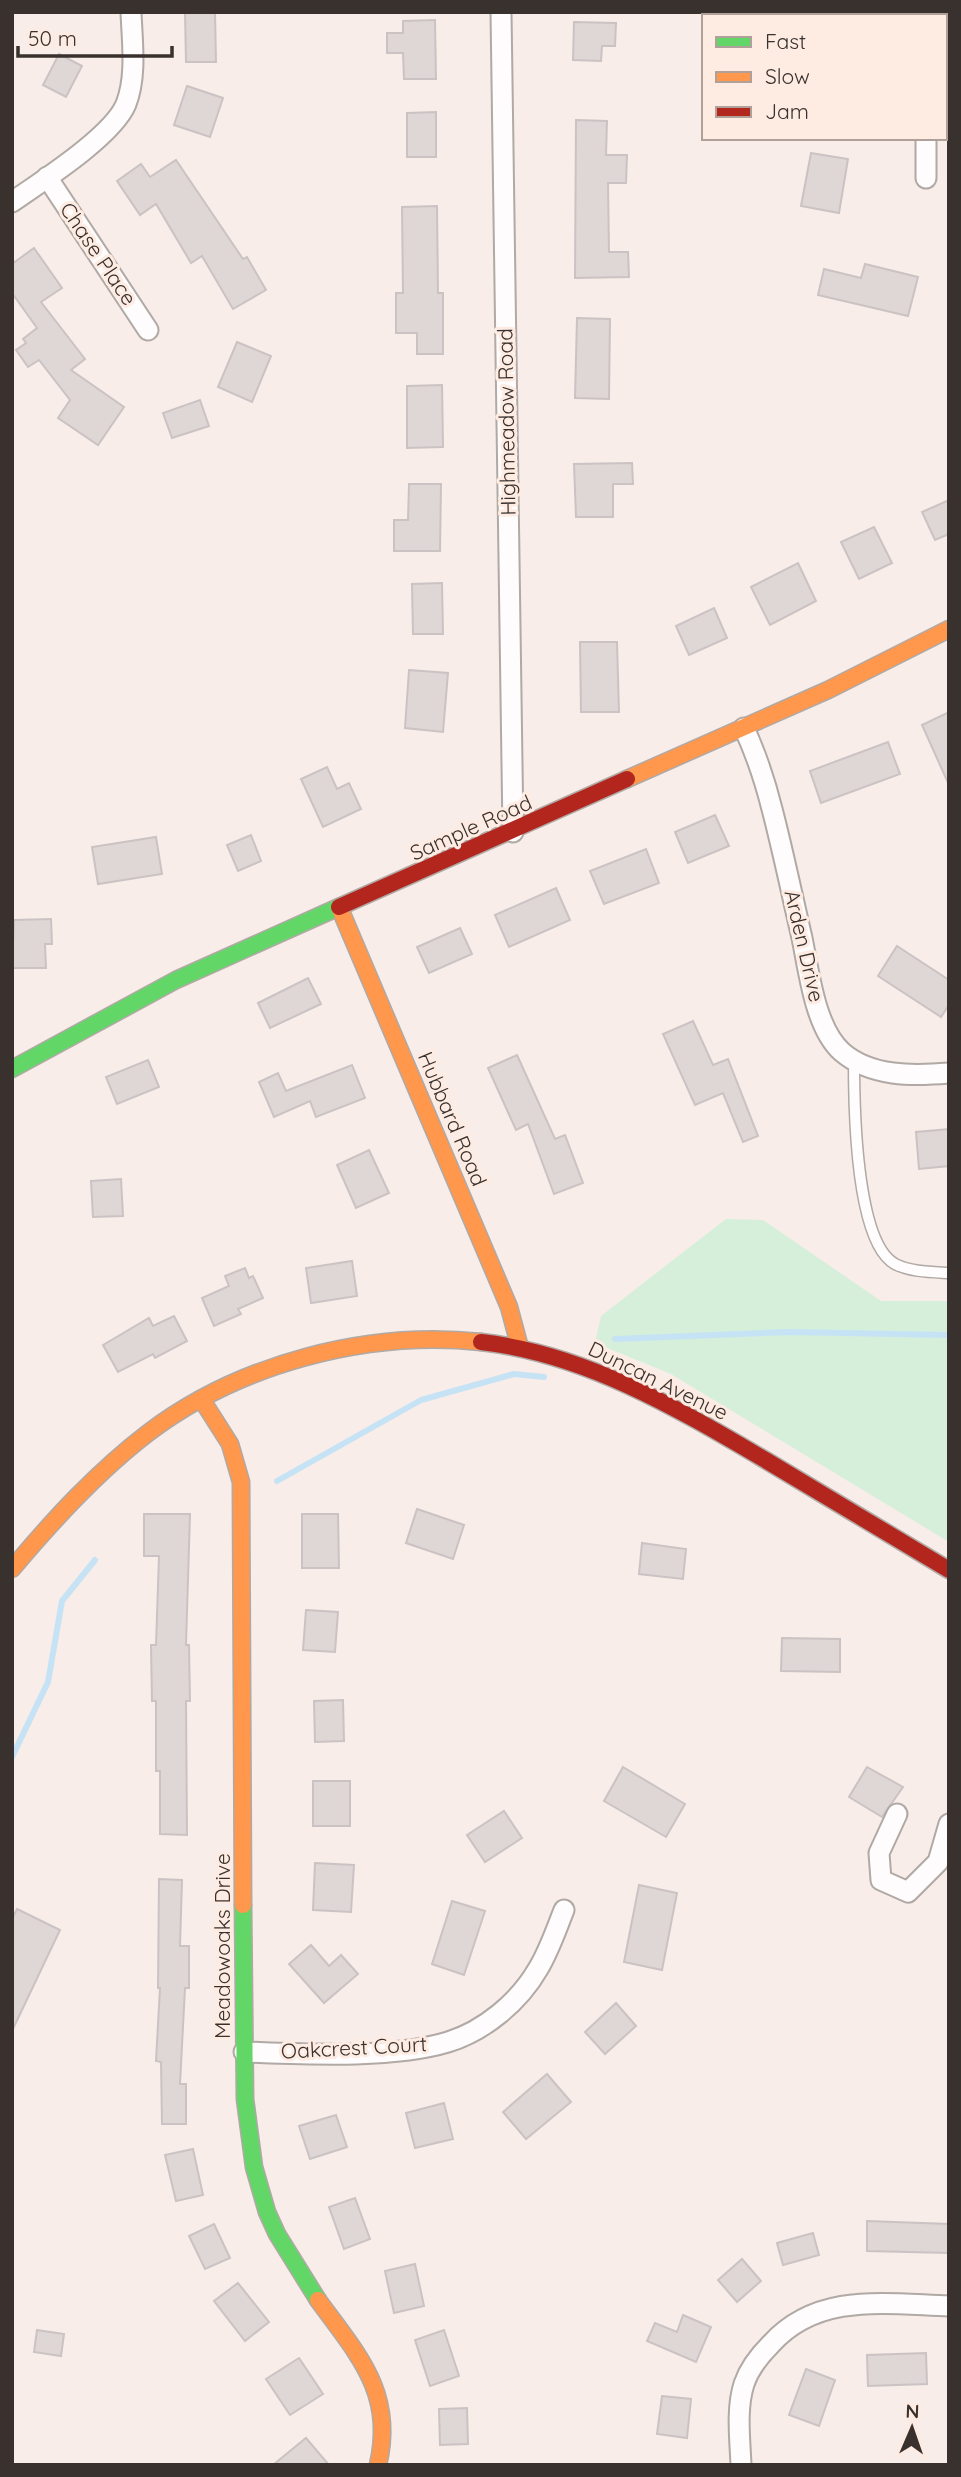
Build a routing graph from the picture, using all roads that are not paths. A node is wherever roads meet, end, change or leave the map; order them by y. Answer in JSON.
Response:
{"nodes":[{"id":1,"x":131,"y":12,"type":"edge"},
{"id":2,"x":501,"y":12,"type":"edge"},
{"id":3,"x":926,"y":140,"type":"edge"},
{"id":4,"x":47,"y":177,"type":"junction"},
{"id":5,"x":926,"y":178,"type":"dead end"},
{"id":6,"x":12,"y":202,"type":"edge"},
{"id":7,"x":148,"y":330,"type":"dead end"},
{"id":8,"x":949,"y":629,"type":"edge"},
{"id":9,"x":744,"y":728,"type":"junction"},
{"id":10,"x":513,"y":832,"type":"junction"},
{"id":11,"x":340,"y":909,"type":"junction"},
{"id":12,"x":854,"y":1060,"type":"junction"},
{"id":13,"x":12,"y":1069,"type":"edge"},
{"id":14,"x":949,"y":1073,"type":"edge"},
{"id":15,"x":949,"y":1272,"type":"edge"},
{"id":16,"x":520,"y":1348,"type":"junction"},
{"id":17,"x":202,"y":1400,"type":"junction"},
{"id":18,"x":12,"y":1569,"type":"edge"},
{"id":19,"x":949,"y":1570,"type":"edge"},
{"id":20,"x":897,"y":1814,"type":"dead end"},
{"id":21,"x":949,"y":1824,"type":"edge"},
{"id":22,"x":564,"y":1910,"type":"dead end"},
{"id":23,"x":244,"y":2052,"type":"junction"},
{"id":24,"x":949,"y":2306,"type":"edge"},
{"id":25,"x":378,"y":2465,"type":"edge"},
{"id":26,"x":741,"y":2465,"type":"edge"}],
"edges":[{"from":1,"to":4,"type":"street"},
{"from":2,"to":10,"type":"street","name":"Highmeadow Road"},
{"from":3,"to":5,"type":"street"},
{"from":4,"to":6,"type":"street"},
{"from":4,"to":7,"type":"street","name":"Chase Place"},
{"from":8,"to":9,"type":"street","name":"Sample Road"},
{"from":9,"to":10,"type":"street","name":"Sample Road"},
{"from":9,"to":12,"type":"street","name":"Arden Drive"},
{"from":10,"to":11,"type":"street","name":"Sample Road"},
{"from":11,"to":13,"type":"street","name":"Sample Road"},
{"from":11,"to":16,"type":"street","name":"Hubbard Road"},
{"from":12,"to":14,"type":"street","name":"Arden Drive"},
{"from":12,"to":15,"type":"lane"},
{"from":16,"to":17,"type":"street","name":"Duncan Avenue"},
{"from":16,"to":19,"type":"street","name":"Duncan Avenue"},
{"from":17,"to":18,"type":"street","name":"Duncan Avenue"},
{"from":17,"to":23,"type":"street","name":"Meadowoaks Drive"},
{"from":20,"to":21,"type":"street"},
{"from":22,"to":23,"type":"street","name":"Oakcrest Court"},
{"from":23,"to":25,"type":"street","name":"Meadowoaks Drive"},
{"from":24,"to":26,"type":"street"}]}
